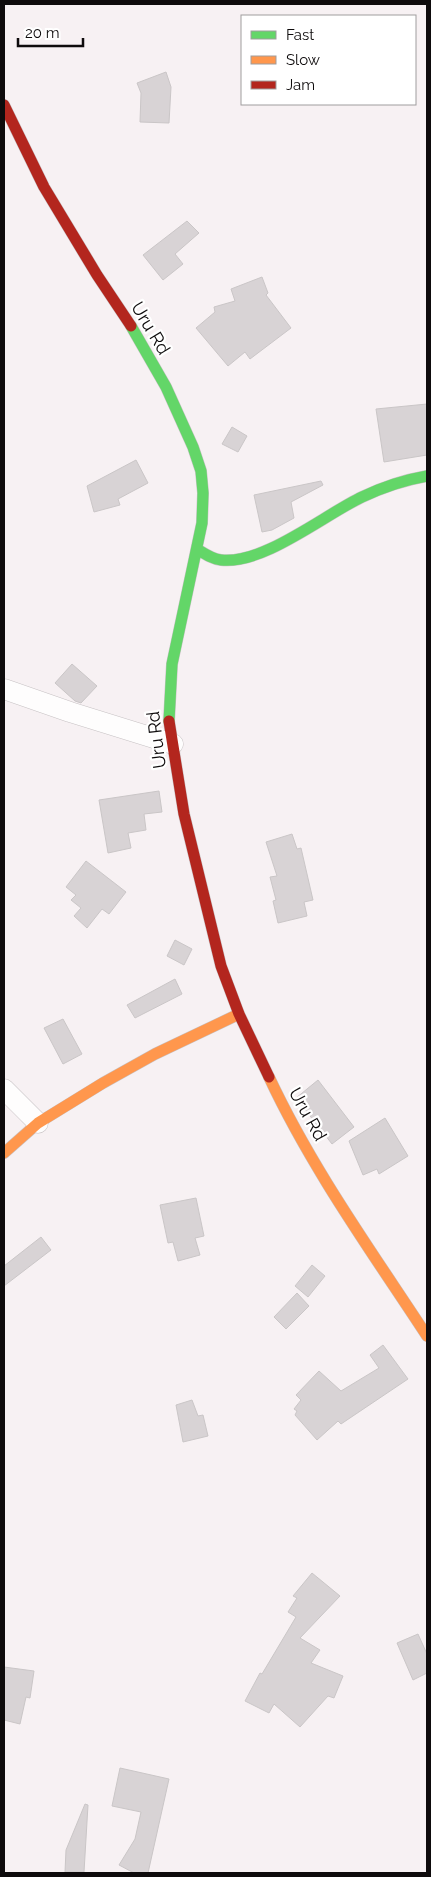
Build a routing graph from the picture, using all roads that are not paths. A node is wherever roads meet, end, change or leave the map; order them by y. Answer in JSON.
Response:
{"nodes":[{"id":1,"x":4,"y":106,"type":"edge"},
{"id":2,"x":427,"y":476,"type":"edge"},
{"id":3,"x":197,"y":549,"type":"junction"},
{"id":4,"x":4,"y":689,"type":"edge"},
{"id":5,"x":173,"y":744,"type":"junction"},
{"id":6,"x":239,"y":1014,"type":"junction"},
{"id":7,"x":4,"y":1089,"type":"edge"},
{"id":8,"x":38,"y":1123,"type":"junction"},
{"id":9,"x":4,"y":1153,"type":"edge"},
{"id":10,"x":427,"y":1336,"type":"edge"}],
"edges":[{"from":1,"to":3,"type":"street","name":"Uru Rd"},
{"from":2,"to":3,"type":"street"},
{"from":3,"to":5,"type":"street","name":"Uru Rd"},
{"from":4,"to":5,"type":"street"},
{"from":5,"to":6,"type":"street","name":"Uru Rd"},
{"from":6,"to":8,"type":"street"},
{"from":6,"to":10,"type":"street","name":"Uru Rd"},
{"from":7,"to":8,"type":"street"},
{"from":8,"to":9,"type":"street"}]}
